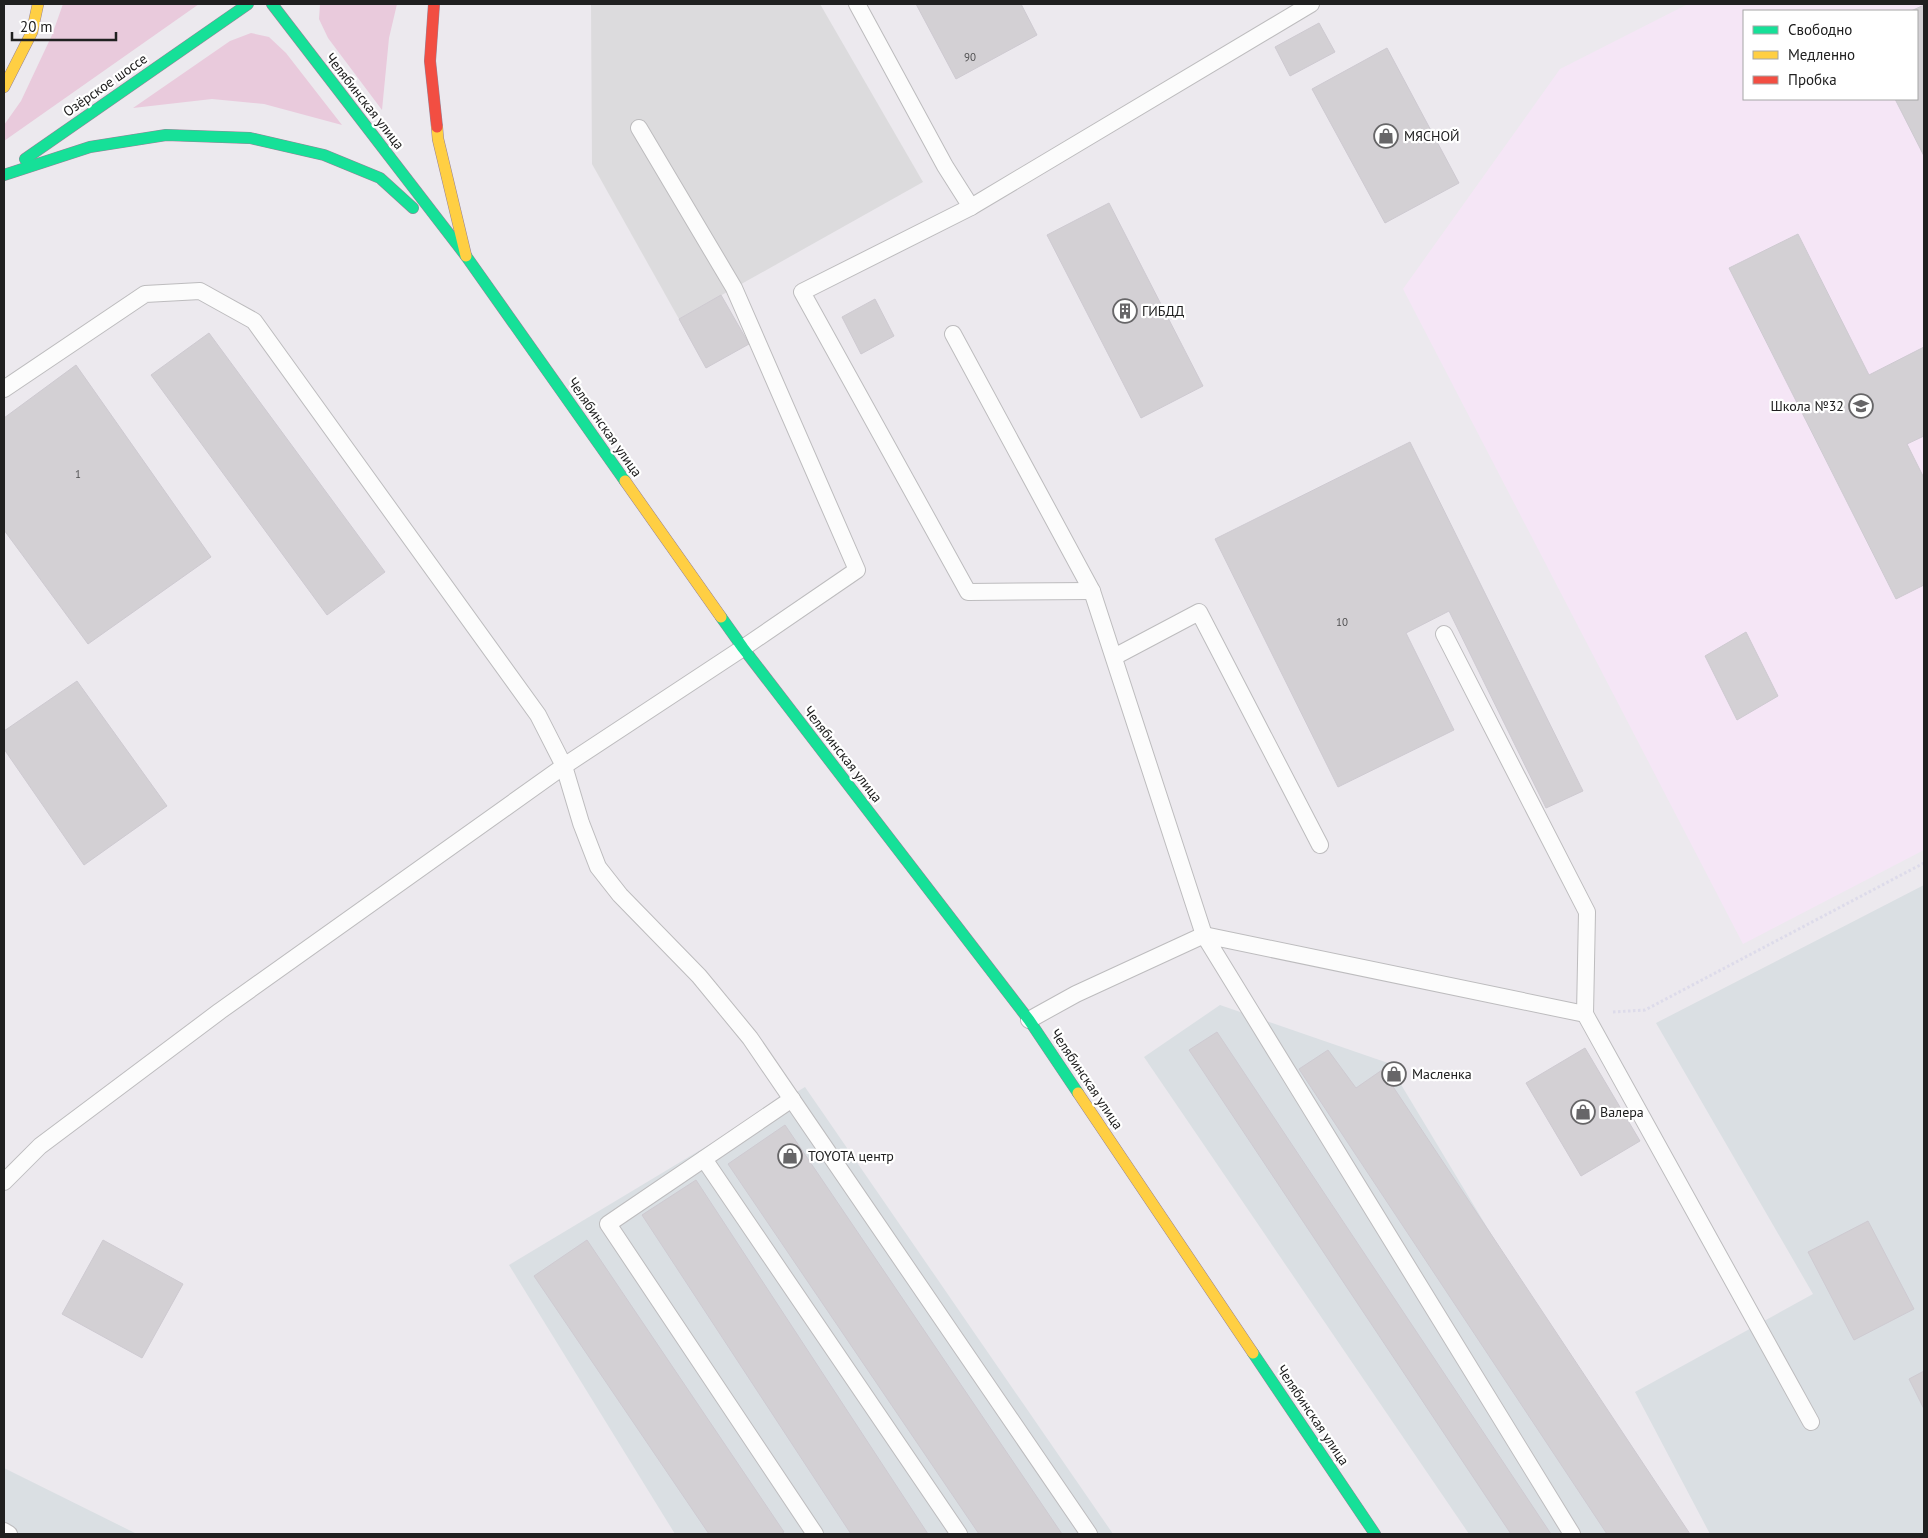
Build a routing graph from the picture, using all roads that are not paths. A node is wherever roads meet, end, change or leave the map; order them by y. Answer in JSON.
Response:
{"nodes":[{"id":1,"x":38,"y":4,"type":"edge"},
{"id":2,"x":248,"y":4,"type":"edge"},
{"id":3,"x":272,"y":4,"type":"edge"},
{"id":4,"x":434,"y":4,"type":"edge"},
{"id":5,"x":857,"y":4,"type":"edge"},
{"id":6,"x":1311,"y":4,"type":"edge"},
{"id":7,"x":4,"y":86,"type":"edge"},
{"id":8,"x":639,"y":128,"type":"dead end"},
{"id":9,"x":4,"y":174,"type":"edge"},
{"id":10,"x":971,"y":207,"type":"junction"},
{"id":11,"x":466,"y":256,"type":"junction"},
{"id":12,"x":952,"y":334,"type":"dead end"},
{"id":13,"x":4,"y":389,"type":"edge"},
{"id":14,"x":1092,"y":591,"type":"junction"},
{"id":15,"x":1444,"y":634,"type":"dead end"},
{"id":16,"x":743,"y":648,"type":"junction"},
{"id":17,"x":1114,"y":657,"type":"junction"},
{"id":18,"x":564,"y":766,"type":"junction"},
{"id":19,"x":1320,"y":845,"type":"dead end"},
{"id":20,"x":1204,"y":936,"type":"junction"},
{"id":21,"x":1585,"y":1014,"type":"junction"},
{"id":22,"x":1029,"y":1020,"type":"junction"},
{"id":23,"x":792,"y":1098,"type":"junction"},
{"id":24,"x":704,"y":1158,"type":"junction"},
{"id":25,"x":4,"y":1182,"type":"edge"},
{"id":26,"x":1810,"y":1422,"type":"dead end"},
{"id":27,"x":4,"y":1530,"type":"edge"},
{"id":28,"x":9,"y":1534,"type":"edge"},
{"id":29,"x":815,"y":1534,"type":"edge"},
{"id":30,"x":960,"y":1534,"type":"edge"},
{"id":31,"x":1089,"y":1534,"type":"edge"},
{"id":32,"x":1374,"y":1534,"type":"edge"},
{"id":33,"x":1572,"y":1534,"type":"edge"}],
"edges":[{"from":1,"to":7,"type":"main road"},
{"from":2,"to":9,"type":"main road","name":"Озёрское шоссе"},
{"from":3,"to":11,"type":"main road","name":"Челябинская улица"},
{"from":4,"to":11,"type":"main road"},
{"from":5,"to":10,"type":"lane"},
{"from":6,"to":10,"type":"lane"},
{"from":8,"to":16,"type":"lane"},
{"from":9,"to":11,"type":"main road"},
{"from":10,"to":14,"type":"lane"},
{"from":11,"to":16,"type":"main road","name":"Челябинская улица"},
{"from":12,"to":14,"type":"lane"},
{"from":13,"to":18,"type":"lane"},
{"from":14,"to":17,"type":"lane"},
{"from":15,"to":21,"type":"lane"},
{"from":16,"to":18,"type":"lane"},
{"from":16,"to":22,"type":"main road","name":"Челябинская улица"},
{"from":17,"to":19,"type":"lane"},
{"from":17,"to":20,"type":"lane"},
{"from":18,"to":23,"type":"lane"},
{"from":18,"to":25,"type":"lane"},
{"from":20,"to":21,"type":"lane"},
{"from":20,"to":22,"type":"lane"},
{"from":20,"to":33,"type":"lane"},
{"from":21,"to":26,"type":"lane"},
{"from":22,"to":32,"type":"main road","name":"Челябинская улица"},
{"from":23,"to":24,"type":"lane"},
{"from":23,"to":31,"type":"lane"},
{"from":24,"to":29,"type":"lane"},
{"from":24,"to":30,"type":"lane"},
{"from":27,"to":28,"type":"lane"}]}
